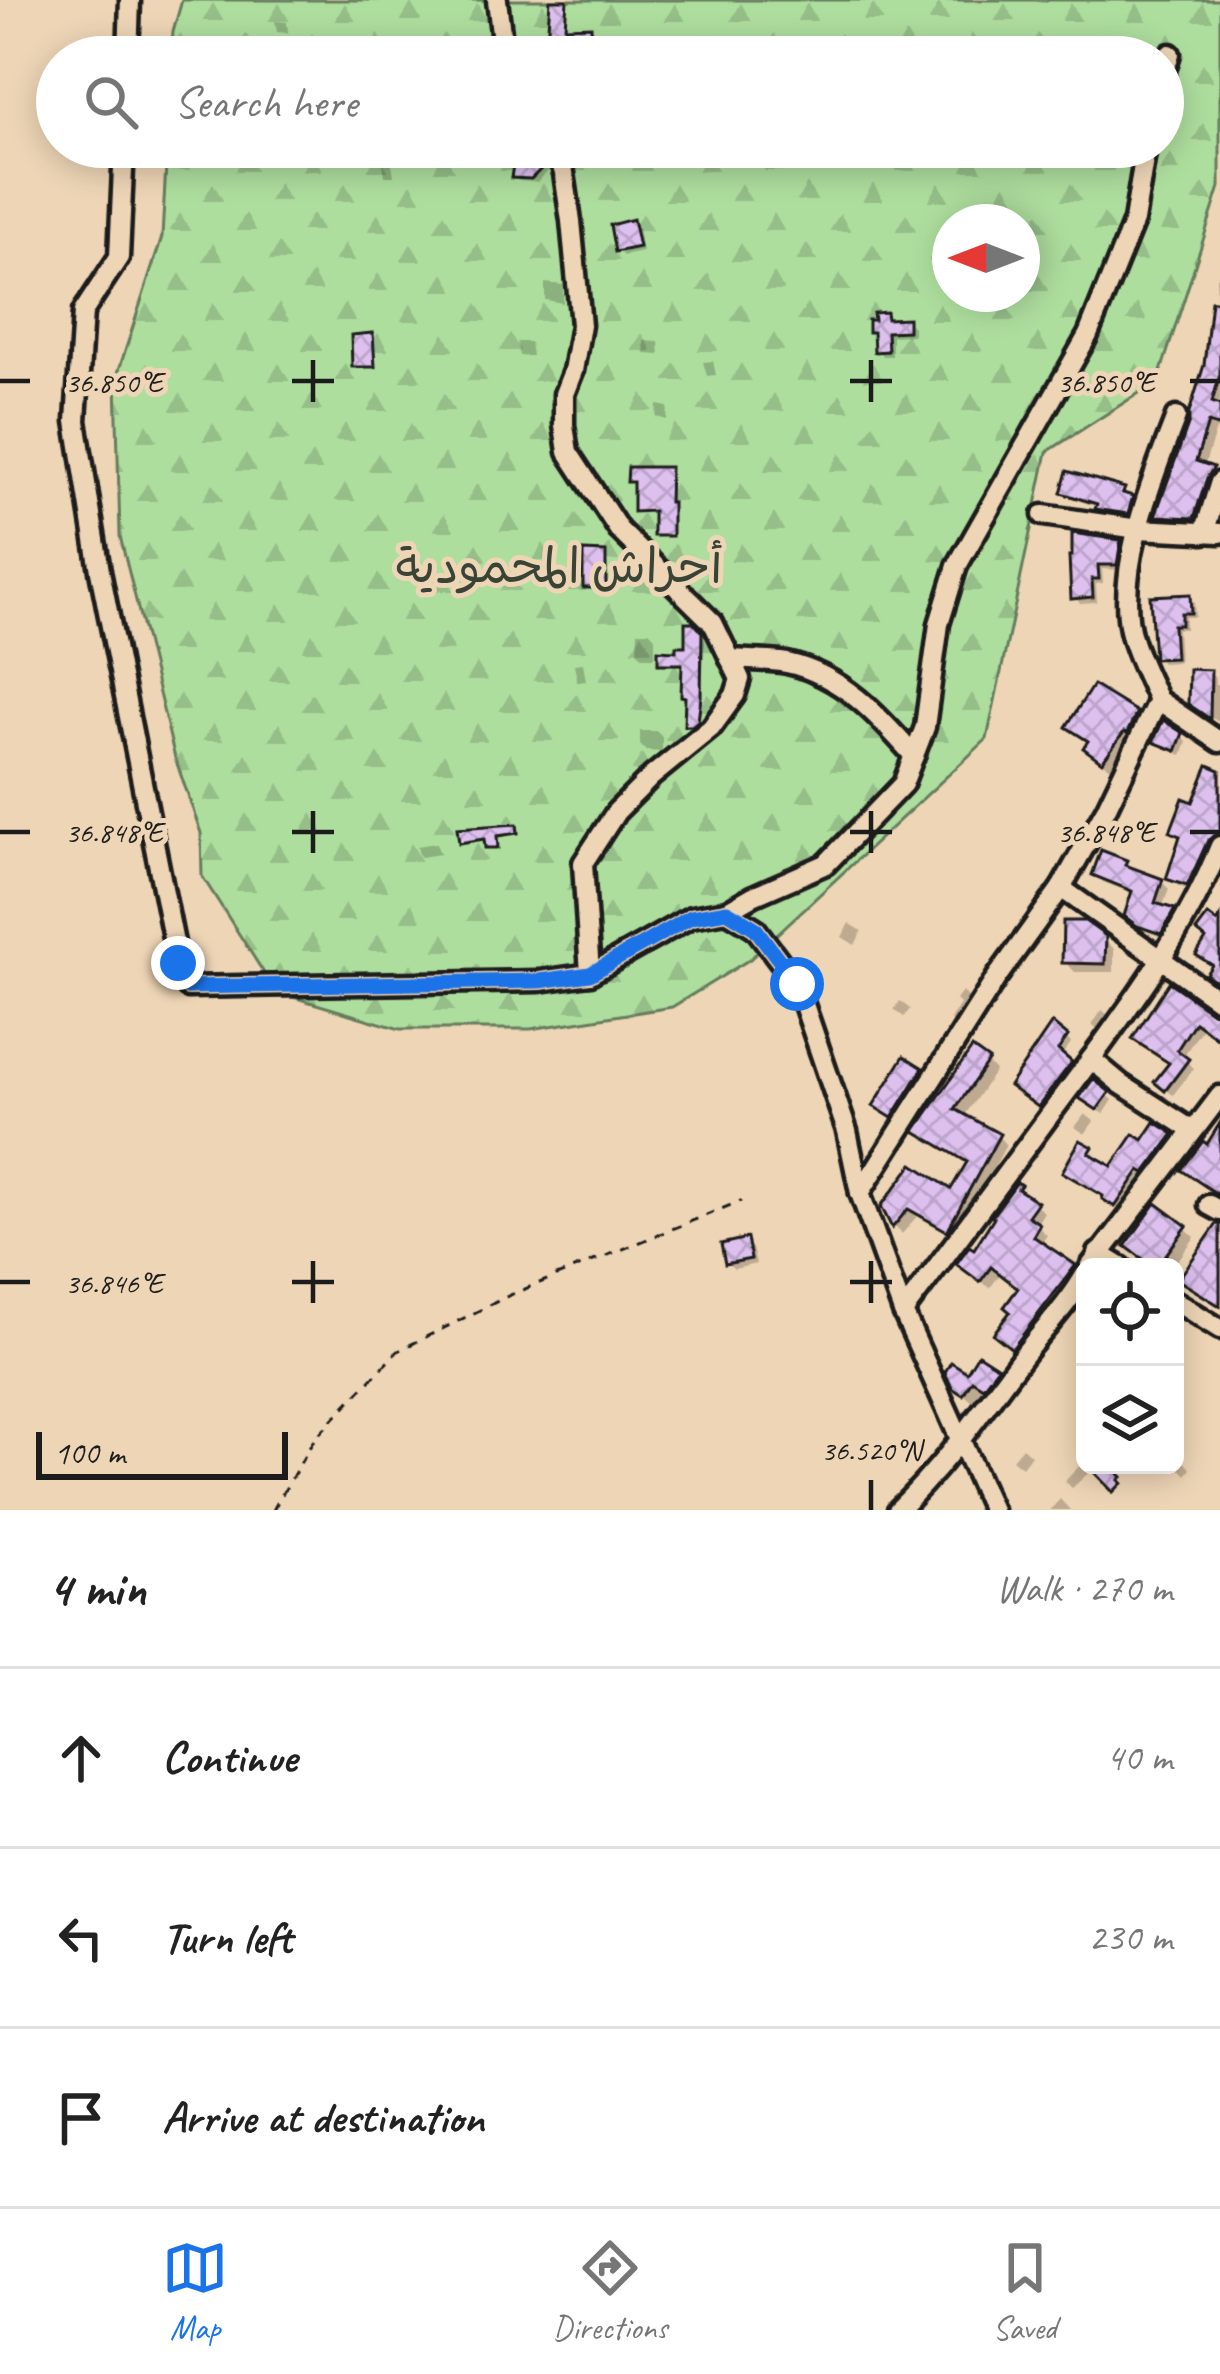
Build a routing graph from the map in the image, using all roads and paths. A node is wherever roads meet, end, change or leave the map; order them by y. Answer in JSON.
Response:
{"nodes":[{"id":1,"x":130,"y":0,"type":"edge"},
{"id":2,"x":497,"y":0,"type":"edge"},
{"id":3,"x":129,"y":36,"type":"edge"},
{"id":4,"x":501,"y":36,"type":"edge"},
{"id":5,"x":123,"y":168,"type":"edge"},
{"id":6,"x":562,"y":168,"type":"edge"},
{"id":7,"x":1143,"y":168,"type":"edge"},
{"id":8,"x":1176,"y":417,"type":"dead end"},
{"id":9,"x":1220,"y":482,"type":"edge"},
{"id":10,"x":1042,"y":515,"type":"dead end"},
{"id":11,"x":1138,"y":529,"type":"junction"},
{"id":12,"x":1212,"y":533,"type":"edge"},
{"id":13,"x":730,"y":659,"type":"junction"},
{"id":14,"x":1158,"y":700,"type":"junction"},
{"id":15,"x":1220,"y":742,"type":"edge"},
{"id":16,"x":914,"y":756,"type":"junction"},
{"id":17,"x":1220,"y":845,"type":"edge"},
{"id":18,"x":1061,"y":888,"type":"junction"},
{"id":19,"x":727,"y":911,"type":"junction"},
{"id":20,"x":1160,"y":959,"type":"junction"},
{"id":21,"x":590,"y":974,"type":"junction"},
{"id":22,"x":1220,"y":1001,"type":"edge"},
{"id":23,"x":1091,"y":1059,"type":"junction"},
{"id":24,"x":1220,"y":1096,"type":"edge"},
{"id":25,"x":1205,"y":1125,"type":"edge"},
{"id":26,"x":860,"y":1193,"type":"junction"},
{"id":27,"x":741,"y":1201,"type":"dead end"},
{"id":28,"x":1096,"y":1258,"type":"edge"},
{"id":29,"x":1076,"y":1291,"type":"edge"},
{"id":30,"x":1184,"y":1307,"type":"edge"},
{"id":31,"x":903,"y":1312,"type":"junction"},
{"id":32,"x":1220,"y":1329,"type":"edge"},
{"id":33,"x":962,"y":1440,"type":"junction"},
{"id":34,"x":273,"y":1510,"type":"edge"},
{"id":35,"x":898,"y":1510,"type":"edge"},
{"id":36,"x":992,"y":1510,"type":"edge"}],
"edges":[{"from":1,"to":3,"type":"street"},
{"from":2,"to":4,"type":"street"},
{"from":5,"to":21,"type":"street"},
{"from":6,"to":13,"type":"street"},
{"from":7,"to":16,"type":"street"},
{"from":8,"to":11,"type":"street"},
{"from":9,"to":12,"type":"street"},
{"from":10,"to":11,"type":"street"},
{"from":11,"to":12,"type":"street"},
{"from":11,"to":14,"type":"street"},
{"from":13,"to":16,"type":"street"},
{"from":13,"to":21,"type":"street"},
{"from":14,"to":15,"type":"street"},
{"from":14,"to":18,"type":"street"},
{"from":16,"to":19,"type":"street"},
{"from":17,"to":20,"type":"street"},
{"from":18,"to":20,"type":"street"},
{"from":18,"to":26,"type":"street"},
{"from":19,"to":21,"type":"street"},
{"from":19,"to":26,"type":"street"},
{"from":20,"to":22,"type":"street"},
{"from":20,"to":23,"type":"street"},
{"from":23,"to":25,"type":"street"},
{"from":23,"to":31,"type":"street"},
{"from":24,"to":25,"type":"street"},
{"from":25,"to":28,"type":"street"},
{"from":26,"to":31,"type":"street"},
{"from":27,"to":34,"type":"path"},
{"from":29,"to":33,"type":"street"},
{"from":30,"to":32,"type":"street"},
{"from":31,"to":33,"type":"street"},
{"from":33,"to":35,"type":"street"},
{"from":33,"to":36,"type":"street"}]}
